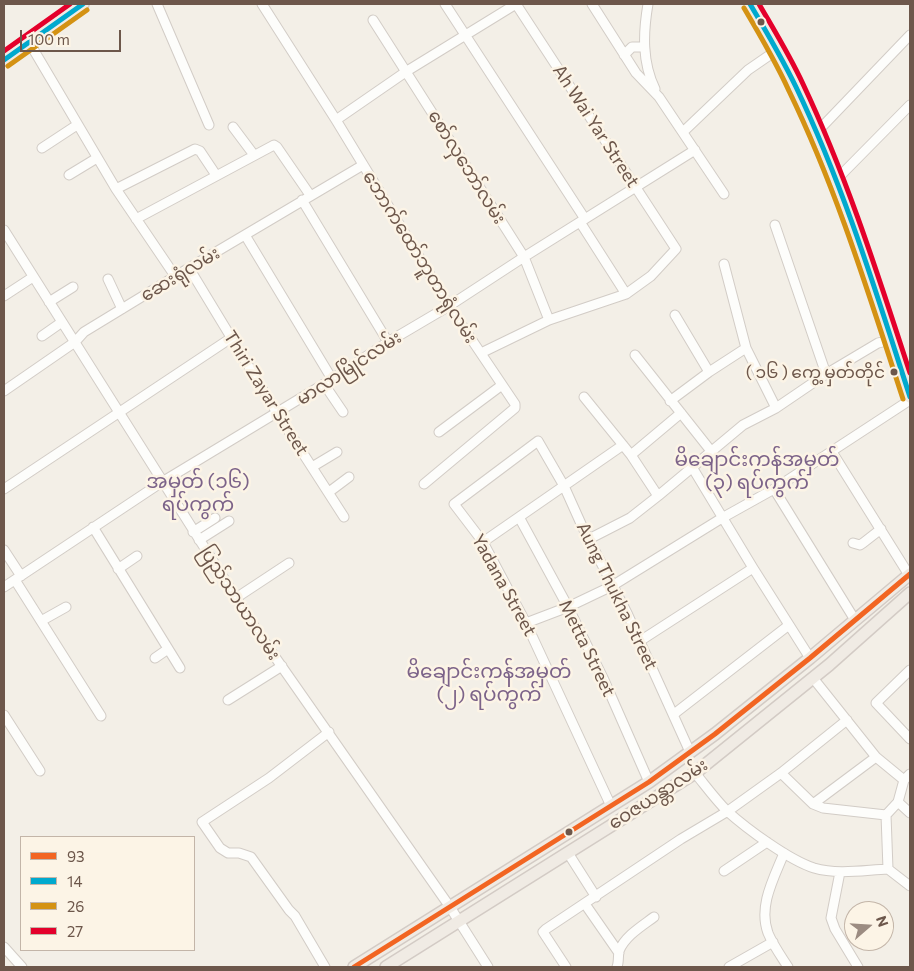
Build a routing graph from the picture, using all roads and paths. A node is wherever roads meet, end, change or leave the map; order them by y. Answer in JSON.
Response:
{"nodes":[{"id":1,"x":83,"y":4,"type":"edge"},
{"id":2,"x":157,"y":4,"type":"edge"},
{"id":3,"x":262,"y":4,"type":"edge"},
{"id":4,"x":445,"y":4,"type":"edge"},
{"id":5,"x":516,"y":4,"type":"edge"},
{"id":6,"x":592,"y":4,"type":"edge"},
{"id":7,"x":648,"y":4,"type":"edge"},
{"id":8,"x":750,"y":4,"type":"edge"},
{"id":9,"x":373,"y":20,"type":"dead end"},
{"id":10,"x":465,"y":35,"type":"junction"},
{"id":11,"x":910,"y":35,"type":"edge"},
{"id":12,"x":29,"y":42,"type":"junction"},
{"id":13,"x":644,"y":47,"type":"junction"},
{"id":14,"x":777,"y":50,"type":"junction"},
{"id":15,"x":624,"y":55,"type":"junction"},
{"id":16,"x":4,"y":60,"type":"edge"},
{"id":17,"x":407,"y":71,"type":"junction"},
{"id":18,"x":659,"y":97,"type":"junction"},
{"id":19,"x":910,"y":106,"type":"edge"},
{"id":20,"x":336,"y":120,"type":"junction"},
{"id":21,"x":77,"y":125,"type":"junction"},
{"id":22,"x":209,"y":125,"type":"dead end"},
{"id":23,"x":233,"y":127,"type":"dead end"},
{"id":24,"x":682,"y":132,"type":"junction"},
{"id":25,"x":817,"y":132,"type":"junction"},
{"id":26,"x":42,"y":148,"type":"dead end"},
{"id":27,"x":695,"y":150,"type":"junction"},
{"id":28,"x":254,"y":155,"type":"junction"},
{"id":29,"x":97,"y":158,"type":"junction"},
{"id":30,"x":363,"y":165,"type":"junction"},
{"id":31,"x":69,"y":175,"type":"dead end"},
{"id":32,"x":216,"y":175,"type":"junction"},
{"id":33,"x":836,"y":180,"type":"junction"},
{"id":34,"x":635,"y":187,"type":"junction"},
{"id":35,"x":116,"y":189,"type":"junction"},
{"id":36,"x":724,"y":194,"type":"dead end"},
{"id":37,"x":306,"y":198,"type":"junction"},
{"id":38,"x":136,"y":219,"type":"junction"},
{"id":39,"x":583,"y":220,"type":"junction"},
{"id":40,"x":774,"y":225,"type":"dead end"},
{"id":41,"x":4,"y":230,"type":"edge"},
{"id":42,"x":245,"y":235,"type":"junction"},
{"id":43,"x":524,"y":256,"type":"junction"},
{"id":44,"x":724,"y":264,"type":"dead end"},
{"id":45,"x":189,"y":268,"type":"junction"},
{"id":46,"x":174,"y":276,"type":"junction"},
{"id":47,"x":33,"y":277,"type":"junction"},
{"id":48,"x":108,"y":279,"type":"dead end"},
{"id":49,"x":73,"y":288,"type":"dead end"},
{"id":50,"x":626,"y":294,"type":"junction"},
{"id":51,"x":4,"y":296,"type":"edge"},
{"id":52,"x":49,"y":302,"type":"junction"},
{"id":53,"x":449,"y":306,"type":"junction"},
{"id":54,"x":122,"y":309,"type":"junction"},
{"id":55,"x":676,"y":315,"type":"dead end"},
{"id":56,"x":549,"y":320,"type":"junction"},
{"id":57,"x":62,"y":322,"type":"junction"},
{"id":58,"x":42,"y":336,"type":"dead end"},
{"id":59,"x":231,"y":338,"type":"junction"},
{"id":60,"x":891,"y":340,"type":"junction"},
{"id":61,"x":74,"y":342,"type":"junction"},
{"id":62,"x":388,"y":342,"type":"junction"},
{"id":63,"x":746,"y":348,"type":"junction"},
{"id":64,"x":480,"y":353,"type":"junction"},
{"id":65,"x":635,"y":355,"type":"dead end"},
{"id":66,"x":709,"y":372,"type":"junction"},
{"id":67,"x":826,"y":374,"type":"junction"},
{"id":68,"x":328,"y":381,"type":"junction"},
{"id":69,"x":502,"y":385,"type":"junction"},
{"id":70,"x":4,"y":391,"type":"edge"},
{"id":71,"x":584,"y":397,"type":"dead end"},
{"id":72,"x":910,"y":398,"type":"edge"},
{"id":73,"x":670,"y":401,"type":"junction"},
{"id":74,"x":776,"y":408,"type":"junction"},
{"id":75,"x":118,"y":412,"type":"junction"},
{"id":76,"x":343,"y":412,"type":"dead end"},
{"id":77,"x":681,"y":413,"type":"junction"},
{"id":78,"x":277,"y":414,"type":"junction"},
{"id":79,"x":439,"y":432,"type":"dead end"},
{"id":80,"x":623,"y":445,"type":"junction"},
{"id":81,"x":711,"y":451,"type":"junction"},
{"id":82,"x":337,"y":452,"type":"dead end"},
{"id":83,"x":832,"y":452,"type":"junction"},
{"id":84,"x":631,"y":455,"type":"junction"},
{"id":85,"x":312,"y":467,"type":"junction"},
{"id":86,"x":692,"y":467,"type":"junction"},
{"id":87,"x":349,"y":477,"type":"dead end"},
{"id":88,"x":162,"y":482,"type":"junction"},
{"id":89,"x":424,"y":484,"type":"dead end"},
{"id":90,"x":564,"y":486,"type":"junction"},
{"id":91,"x":4,"y":488,"type":"edge"},
{"id":92,"x":774,"y":489,"type":"junction"},
{"id":93,"x":329,"y":492,"type":"junction"},
{"id":94,"x":658,"y":496,"type":"junction"},
{"id":95,"x":454,"y":504,"type":"joint"},
{"id":96,"x":519,"y":516,"type":"junction"},
{"id":97,"x":344,"y":517,"type":"dead end"},
{"id":98,"x":215,"y":518,"type":"dead end"},
{"id":99,"x":722,"y":518,"type":"junction"},
{"id":100,"x":229,"y":521,"type":"dead end"},
{"id":101,"x":93,"y":527,"type":"junction"},
{"id":102,"x":881,"y":529,"type":"junction"},
{"id":103,"x":196,"y":536,"type":"junction"},
{"id":104,"x":589,"y":539,"type":"junction"},
{"id":105,"x":483,"y":542,"type":"junction"},
{"id":106,"x":853,"y":543,"type":"dead end"},
{"id":107,"x":4,"y":550,"type":"edge"},
{"id":108,"x":137,"y":556,"type":"dead end"},
{"id":109,"x":289,"y":563,"type":"dead end"},
{"id":110,"x":753,"y":568,"type":"junction"},
{"id":111,"x":118,"y":569,"type":"junction"},
{"id":112,"x":910,"y":574,"type":"edge"},
{"id":113,"x":18,"y":578,"type":"junction"},
{"id":114,"x":612,"y":586,"type":"junction"},
{"id":115,"x":4,"y":587,"type":"edge"},
{"id":116,"x":910,"y":593,"type":"edge"},
{"id":117,"x":236,"y":598,"type":"junction"},
{"id":118,"x":66,"y":606,"type":"dead end"},
{"id":119,"x":568,"y":607,"type":"junction"},
{"id":120,"x":855,"y":620,"type":"junction"},
{"id":121,"x":41,"y":621,"type":"junction"},
{"id":122,"x":526,"y":623,"type":"junction"},
{"id":123,"x":789,"y":626,"type":"junction"},
{"id":124,"x":640,"y":641,"type":"junction"},
{"id":125,"x":168,"y":649,"type":"junction"},
{"id":126,"x":155,"y":658,"type":"dead end"},
{"id":127,"x":810,"y":658,"type":"junction"},
{"id":128,"x":282,"y":666,"type":"junction"},
{"id":129,"x":180,"y":668,"type":"dead end"},
{"id":130,"x":910,"y":670,"type":"edge"},
{"id":131,"x":813,"y":678,"type":"junction"},
{"id":132,"x":228,"y":700,"type":"dead end"},
{"id":133,"x":674,"y":714,"type":"junction"},
{"id":134,"x":4,"y":715,"type":"edge"},
{"id":135,"x":101,"y":716,"type":"dead end"},
{"id":136,"x":847,"y":720,"type":"junction"},
{"id":137,"x":329,"y":732,"type":"junction"},
{"id":138,"x":715,"y":734,"type":"junction"},
{"id":139,"x":910,"y":739,"type":"edge"},
{"id":140,"x":727,"y":748,"type":"junction"},
{"id":141,"x":690,"y":752,"type":"junction"},
{"id":142,"x":876,"y":757,"type":"junction"},
{"id":143,"x":40,"y":771,"type":"dead end"},
{"id":144,"x":695,"y":772,"type":"junction"},
{"id":145,"x":781,"y":773,"type":"junction"},
{"id":146,"x":907,"y":777,"type":"edge"},
{"id":147,"x":649,"y":782,"type":"junction"},
{"id":148,"x":898,"y":802,"type":"junction"},
{"id":149,"x":813,"y":804,"type":"junction"},
{"id":150,"x":611,"y":806,"type":"junction"},
{"id":151,"x":728,"y":811,"type":"junction"},
{"id":152,"x":910,"y":813,"type":"edge"},
{"id":153,"x":886,"y":815,"type":"junction"},
{"id":154,"x":767,"y":842,"type":"junction"},
{"id":155,"x":568,"y":852,"type":"junction"},
{"id":156,"x":784,"y":853,"type":"junction"},
{"id":157,"x":888,"y":869,"type":"junction"},
{"id":158,"x":724,"y":871,"type":"dead end"},
{"id":159,"x":840,"y":872,"type":"junction"},
{"id":160,"x":910,"y":886,"type":"edge"},
{"id":161,"x":596,"y":897,"type":"junction"},
{"id":162,"x":585,"y":904,"type":"junction"},
{"id":163,"x":450,"y":907,"type":"junction"},
{"id":164,"x":654,"y":917,"type":"dead end"},
{"id":165,"x":459,"y":921,"type":"junction"},
{"id":166,"x":772,"y":942,"type":"junction"},
{"id":167,"x":4,"y":947,"type":"edge"},
{"id":168,"x":619,"y":953,"type":"junction"},
{"id":169,"x":22,"y":967,"type":"edge"},
{"id":170,"x":325,"y":967,"type":"edge"},
{"id":171,"x":354,"y":967,"type":"edge"},
{"id":172,"x":386,"y":967,"type":"edge"},
{"id":173,"x":488,"y":967,"type":"edge"},
{"id":174,"x":566,"y":967,"type":"edge"},
{"id":175,"x":617,"y":967,"type":"edge"},
{"id":176,"x":729,"y":967,"type":"edge"},
{"id":177,"x":788,"y":967,"type":"edge"},
{"id":178,"x":858,"y":967,"type":"edge"}],
"edges":[{"from":1,"to":12,"type":"main road"},
{"from":2,"to":22,"type":"street"},
{"from":3,"to":20,"type":"street","name":"ဘောက်ထော်ဘူတာရုံလမ်း"},
{"from":4,"to":10,"type":"street"},
{"from":5,"to":10,"type":"street"},
{"from":5,"to":34,"type":"street","name":"Ah Wai Yar Street"},
{"from":6,"to":15,"type":"street"},
{"from":7,"to":13,"type":"street"},
{"from":8,"to":14,"type":"main road"},
{"from":9,"to":17,"type":"street","name":"စော်လှဘော်လမ်း"},
{"from":10,"to":17,"type":"street"},
{"from":10,"to":39,"type":"street"},
{"from":11,"to":25,"type":"street"},
{"from":12,"to":16,"type":"main road"},
{"from":12,"to":21,"type":"street"},
{"from":13,"to":15,"type":"street"},
{"from":13,"to":18,"type":"street"},
{"from":14,"to":24,"type":"street"},
{"from":14,"to":25,"type":"main road"},
{"from":15,"to":18,"type":"street"},
{"from":17,"to":20,"type":"street"},
{"from":17,"to":43,"type":"street","name":"စော်လှဘော်လမ်း"},
{"from":18,"to":24,"type":"street"},
{"from":19,"to":33,"type":"street"},
{"from":20,"to":30,"type":"street","name":"ဘောက်ထော်ဘူတာရုံလမ်း"},
{"from":21,"to":26,"type":"street"},
{"from":21,"to":29,"type":"street"},
{"from":23,"to":28,"type":"street"},
{"from":24,"to":27,"type":"street"},
{"from":25,"to":33,"type":"main road"},
{"from":27,"to":34,"type":"street","name":"မာလာမြိုင်လမ်း"},
{"from":27,"to":36,"type":"street"},
{"from":28,"to":32,"type":"street"},
{"from":28,"to":37,"type":"street"},
{"from":29,"to":31,"type":"street"},
{"from":29,"to":35,"type":"street"},
{"from":30,"to":37,"type":"street","name":"ဆေးရုံလမ်း"},
{"from":30,"to":53,"type":"street","name":"ဘောက်ထော်ဘူတာရုံလမ်း"},
{"from":32,"to":35,"type":"street"},
{"from":32,"to":38,"type":"street"},
{"from":33,"to":60,"type":"main road"},
{"from":34,"to":39,"type":"street","name":"မာလာမြိုင်လမ်း"},
{"from":34,"to":50,"type":"street","name":"Ah Wai Yar Street"},
{"from":35,"to":38,"type":"street"},
{"from":37,"to":42,"type":"street","name":"ဆေးရုံလမ်း"},
{"from":37,"to":62,"type":"street"},
{"from":38,"to":46,"type":"street"},
{"from":39,"to":43,"type":"street","name":"မာလာမြိုင်လမ်း"},
{"from":39,"to":50,"type":"street"},
{"from":40,"to":67,"type":"street"},
{"from":41,"to":47,"type":"street","name":"ပြည်သာယာလမ်း"},
{"from":42,"to":45,"type":"street","name":"ဆေးရုံလမ်း"},
{"from":42,"to":68,"type":"street"},
{"from":43,"to":53,"type":"street","name":"မာလာမြိုင်လမ်း"},
{"from":43,"to":56,"type":"street","name":"စော်လှဘော်လမ်း"},
{"from":44,"to":63,"type":"street"},
{"from":45,"to":46,"type":"street","name":"ဆေးရုံလမ်း"},
{"from":45,"to":59,"type":"street","name":"Thiri Zayar Street"},
{"from":46,"to":54,"type":"street","name":"ဆေးရုံလမ်း"},
{"from":47,"to":51,"type":"street"},
{"from":47,"to":52,"type":"street","name":"ပြည်သာယာလမ်း"},
{"from":48,"to":54,"type":"street"},
{"from":49,"to":52,"type":"street"},
{"from":50,"to":56,"type":"street"},
{"from":52,"to":57,"type":"street","name":"ပြည်သာယာလမ်း"},
{"from":53,"to":62,"type":"street","name":"မာလာမြိုင်လမ်း"},
{"from":53,"to":64,"type":"street","name":"ဘောက်ထော်ဘူတာရုံလမ်း"},
{"from":54,"to":61,"type":"street","name":"ဆေးရုံလမ်း"},
{"from":55,"to":66,"type":"street"},
{"from":56,"to":64,"type":"street"},
{"from":57,"to":58,"type":"street"},
{"from":57,"to":61,"type":"street","name":"ပြည်သာယာလမ်း"},
{"from":59,"to":75,"type":"street"},
{"from":59,"to":78,"type":"street","name":"Thiri Zayar Street"},
{"from":60,"to":67,"type":"street"},
{"from":60,"to":72,"type":"main road"},
{"from":61,"to":70,"type":"street","name":"ဆေးရုံလမ်း"},
{"from":61,"to":75,"type":"street","name":"ပြည်သာယာလမ်း"},
{"from":62,"to":68,"type":"street","name":"မာလာမြိုင်လမ်း"},
{"from":63,"to":66,"type":"street"},
{"from":63,"to":74,"type":"street"},
{"from":64,"to":69,"type":"street","name":"ဘောက်ထော်ဘူတာရုံလမ်း"},
{"from":65,"to":73,"type":"street"},
{"from":66,"to":73,"type":"street"},
{"from":67,"to":74,"type":"street"},
{"from":68,"to":76,"type":"street"},
{"from":68,"to":78,"type":"street","name":"မာလာမြိုင်လမ်း"},
{"from":69,"to":79,"type":"street"},
{"from":69,"to":89,"type":"street","name":"ဘောက်ထော်ဘူတာရုံလမ်း"},
{"from":71,"to":80,"type":"street"},
{"from":72,"to":83,"type":"street"},
{"from":73,"to":77,"type":"street"},
{"from":74,"to":81,"type":"street"},
{"from":75,"to":88,"type":"street","name":"ပြည်သာယာလမ်း"},
{"from":75,"to":91,"type":"street"},
{"from":77,"to":81,"type":"street"},
{"from":77,"to":84,"type":"street"},
{"from":78,"to":85,"type":"street","name":"Thiri Zayar Street"},
{"from":78,"to":88,"type":"street","name":"မာလာမြိုင်လမ်း"},
{"from":80,"to":84,"type":"street"},
{"from":80,"to":90,"type":"street"},
{"from":81,"to":86,"type":"street"},
{"from":82,"to":85,"type":"street"},
{"from":83,"to":92,"type":"street"},
{"from":83,"to":102,"type":"street"},
{"from":84,"to":94,"type":"street"},
{"from":85,"to":93,"type":"street","name":"Thiri Zayar Street"},
{"from":86,"to":94,"type":"street"},
{"from":86,"to":99,"type":"street"},
{"from":87,"to":93,"type":"street"},
{"from":88,"to":101,"type":"street","name":"မာလာမြိုင်လမ်း"},
{"from":88,"to":103,"type":"street","name":"ပြည်သာယာလမ်း"},
{"from":90,"to":95,"type":"street","name":"Aung Thukha Street"},
{"from":90,"to":96,"type":"street"},
{"from":90,"to":104,"type":"street","name":"Aung Thukha Street"},
{"from":92,"to":99,"type":"street"},
{"from":92,"to":120,"type":"street"},
{"from":93,"to":97,"type":"street","name":"Thiri Zayar Street"},
{"from":94,"to":104,"type":"street"},
{"from":95,"to":105,"type":"street","name":"Yadana Street"},
{"from":96,"to":105,"type":"street"},
{"from":96,"to":119,"type":"street","name":"Metta Street"},
{"from":98,"to":103,"type":"street"},
{"from":99,"to":110,"type":"street"},
{"from":99,"to":114,"type":"street"},
{"from":100,"to":103,"type":"street"},
{"from":101,"to":111,"type":"street"},
{"from":101,"to":113,"type":"street","name":"မာလာမြိုင်လမ်း"},
{"from":102,"to":106,"type":"street"},
{"from":102,"to":112,"type":"street"},
{"from":103,"to":117,"type":"street","name":"ပြည်သာယာလမ်း"},
{"from":104,"to":114,"type":"street","name":"Aung Thukha Street"},
{"from":105,"to":122,"type":"street","name":"Yadana Street"},
{"from":107,"to":113,"type":"street"},
{"from":108,"to":111,"type":"street"},
{"from":109,"to":117,"type":"street"},
{"from":110,"to":123,"type":"street"},
{"from":110,"to":124,"type":"street"},
{"from":111,"to":125,"type":"street"},
{"from":112,"to":120,"type":"main road","name":"ဝေဇယန္တာလမ်း"},
{"from":113,"to":115,"type":"street","name":"မာလာမြိုင်လမ်း"},
{"from":113,"to":121,"type":"street"},
{"from":114,"to":119,"type":"street"},
{"from":114,"to":124,"type":"street","name":"Aung Thukha Street"},
{"from":116,"to":131,"type":"main road","name":"ဝေဇယန္တာလမ်း"},
{"from":117,"to":128,"type":"street","name":"ပြည်သာယာလမ်း"},
{"from":118,"to":121,"type":"street"},
{"from":119,"to":122,"type":"street"},
{"from":119,"to":147,"type":"street","name":"Metta Street"},
{"from":120,"to":127,"type":"main road","name":"ဝေဇယန္တာလမ်း"},
{"from":121,"to":135,"type":"street"},
{"from":122,"to":150,"type":"street","name":"Yadana Street"},
{"from":123,"to":127,"type":"street"},
{"from":123,"to":133,"type":"street"},
{"from":124,"to":133,"type":"street","name":"Aung Thukha Street"},
{"from":125,"to":126,"type":"street"},
{"from":125,"to":129,"type":"street"},
{"from":127,"to":138,"type":"main road","name":"ဝေဇယန္တာလမ်း"},
{"from":128,"to":132,"type":"street"},
{"from":128,"to":137,"type":"street","name":"ပြည်သာယာလမ်း"},
{"from":130,"to":139,"type":"street"},
{"from":131,"to":136,"type":"street"},
{"from":131,"to":140,"type":"main road","name":"ဝေဇယန္တာလမ်း"},
{"from":133,"to":141,"type":"street","name":"Aung Thukha Street"},
{"from":134,"to":143,"type":"street"},
{"from":136,"to":142,"type":"street"},
{"from":136,"to":145,"type":"street"},
{"from":137,"to":163,"type":"street","name":"ပြည်သာယာလမ်း"},
{"from":137,"to":170,"type":"street"},
{"from":138,"to":140,"type":"main road"},
{"from":138,"to":141,"type":"main road","name":"ဝေဇယန္တာလမ်း"},
{"from":140,"to":144,"type":"main road","name":"ဝေဇယန္တာလမ်း"},
{"from":141,"to":147,"type":"main road","name":"ဝေဇယန္တာလမ်း"},
{"from":142,"to":146,"type":"street"},
{"from":142,"to":149,"type":"street"},
{"from":144,"to":151,"type":"street"},
{"from":144,"to":155,"type":"main road","name":"ဝေဇယန္တာလမ်း"},
{"from":145,"to":149,"type":"street"},
{"from":145,"to":151,"type":"street"},
{"from":146,"to":148,"type":"street"},
{"from":147,"to":150,"type":"main road","name":"ဝေဇယန္တာလမ်း"},
{"from":148,"to":152,"type":"street"},
{"from":148,"to":153,"type":"street"},
{"from":149,"to":153,"type":"street"},
{"from":150,"to":163,"type":"main road","name":"ဝေဇယန္တာလမ်း"},
{"from":151,"to":154,"type":"street"},
{"from":151,"to":161,"type":"street"},
{"from":153,"to":157,"type":"street"},
{"from":154,"to":156,"type":"street"},
{"from":154,"to":158,"type":"street"},
{"from":155,"to":161,"type":"street"},
{"from":155,"to":165,"type":"main road","name":"ဝေဇယန္တာလမ်း"},
{"from":156,"to":159,"type":"street"},
{"from":156,"to":166,"type":"street"},
{"from":157,"to":159,"type":"street"},
{"from":157,"to":160,"type":"street"},
{"from":159,"to":178,"type":"street"},
{"from":161,"to":162,"type":"street"},
{"from":162,"to":168,"type":"street"},
{"from":162,"to":174,"type":"street"},
{"from":163,"to":165,"type":"street","name":"ပြည်သာယာလမ်း"},
{"from":163,"to":171,"type":"main road","name":"ဝေဇယန္တာလမ်း"},
{"from":164,"to":168,"type":"street"},
{"from":165,"to":172,"type":"main road","name":"ဝေဇယန္တာလမ်း"},
{"from":165,"to":173,"type":"street","name":"ပြည်သာယာလမ်း"},
{"from":166,"to":176,"type":"street"},
{"from":166,"to":177,"type":"street"},
{"from":167,"to":169,"type":"street"},
{"from":168,"to":175,"type":"street"}]}
